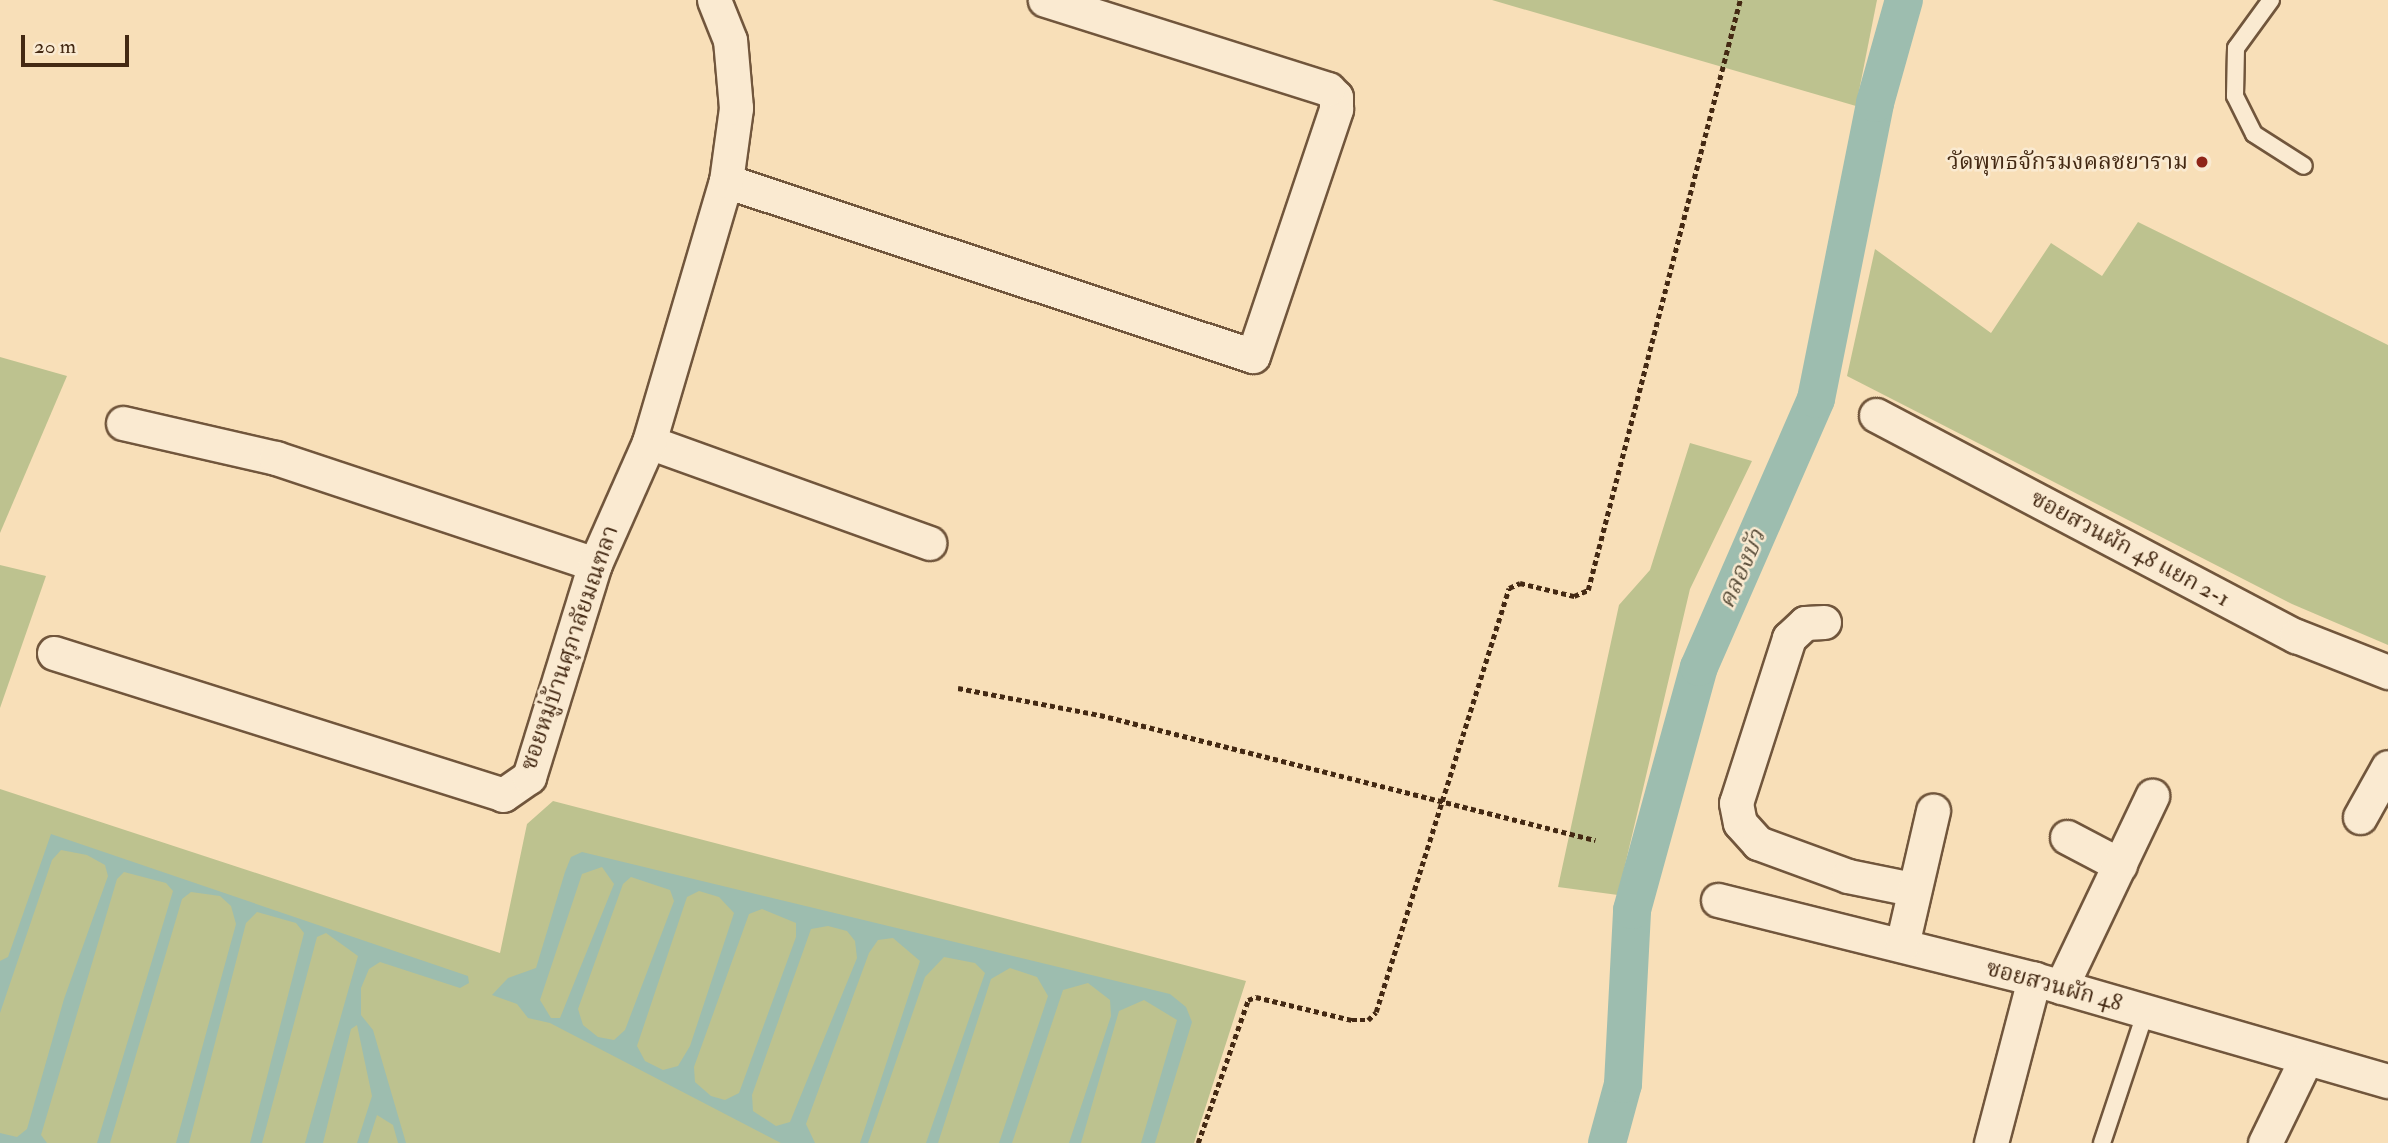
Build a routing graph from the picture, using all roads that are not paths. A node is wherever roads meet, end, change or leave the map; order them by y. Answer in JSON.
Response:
{"nodes":[{"id":1,"x":714,"y":0,"type":"edge"},
{"id":2,"x":1045,"y":0,"type":"edge"},
{"id":3,"x":2271,"y":0,"type":"edge"},
{"id":4,"x":2304,"y":166,"type":"dead end"},
{"id":5,"x":726,"y":181,"type":"junction"},
{"id":6,"x":1876,"y":415,"type":"dead end"},
{"id":7,"x":123,"y":423,"type":"dead end"},
{"id":8,"x":649,"y":442,"type":"junction"},
{"id":9,"x":929,"y":543,"type":"dead end"},
{"id":10,"x":596,"y":564,"type":"junction"},
{"id":11,"x":1824,"y":622,"type":"dead end"},
{"id":12,"x":54,"y":653,"type":"dead end"},
{"id":13,"x":2388,"y":672,"type":"edge"},
{"id":14,"x":2388,"y":767,"type":"edge"},
{"id":15,"x":2152,"y":796,"type":"dead end"},
{"id":16,"x":1933,"y":811,"type":"dead end"},
{"id":17,"x":2360,"y":817,"type":"dead end"},
{"id":18,"x":2067,"y":837,"type":"dead end"},
{"id":19,"x":2120,"y":865,"type":"junction"},
{"id":20,"x":1912,"y":888,"type":"junction"},
{"id":21,"x":1717,"y":900,"type":"dead end"},
{"id":22,"x":1902,"y":945,"type":"junction"},
{"id":23,"x":2048,"y":983,"type":"junction"},
{"id":24,"x":2146,"y":1012,"type":"junction"},
{"id":25,"x":2306,"y":1059,"type":"junction"},
{"id":26,"x":2388,"y":1081,"type":"edge"},
{"id":27,"x":1991,"y":1143,"type":"edge"},
{"id":28,"x":2102,"y":1143,"type":"edge"},
{"id":29,"x":2266,"y":1143,"type":"edge"}],
"edges":[{"from":1,"to":5,"type":"street","name":"ซอยหมู่บ้านศุภาลัยมณฑลา"},
{"from":2,"to":5,"type":"street"},
{"from":3,"to":4,"type":"lane"},
{"from":5,"to":8,"type":"street","name":"ซอยหมู่บ้านศุภาลัยมณฑลา"},
{"from":6,"to":13,"type":"street","name":"ซอยสวนผัก 48 แยก 2-1"},
{"from":7,"to":10,"type":"street"},
{"from":8,"to":9,"type":"street"},
{"from":8,"to":10,"type":"street","name":"ซอยหมู่บ้านศุภาลัยมณฑลา"},
{"from":10,"to":12,"type":"street","name":"ซอยหมู่บ้านศุภาลัยมณฑลา"},
{"from":11,"to":20,"type":"street"},
{"from":14,"to":17,"type":"street"},
{"from":15,"to":19,"type":"street"},
{"from":16,"to":20,"type":"street"},
{"from":18,"to":19,"type":"street"},
{"from":19,"to":23,"type":"street"},
{"from":20,"to":22,"type":"street"},
{"from":21,"to":22,"type":"street","name":"ซอยสวนผัก 48"},
{"from":22,"to":23,"type":"street","name":"ซอยสวนผัก 48"},
{"from":23,"to":24,"type":"street","name":"ซอยสวนผัก 48"},
{"from":23,"to":27,"type":"street"},
{"from":24,"to":25,"type":"street","name":"ซอยสวนผัก 48"},
{"from":24,"to":28,"type":"lane"},
{"from":25,"to":26,"type":"street","name":"ซอยสวนผัก 48"},
{"from":25,"to":29,"type":"street"}]}
